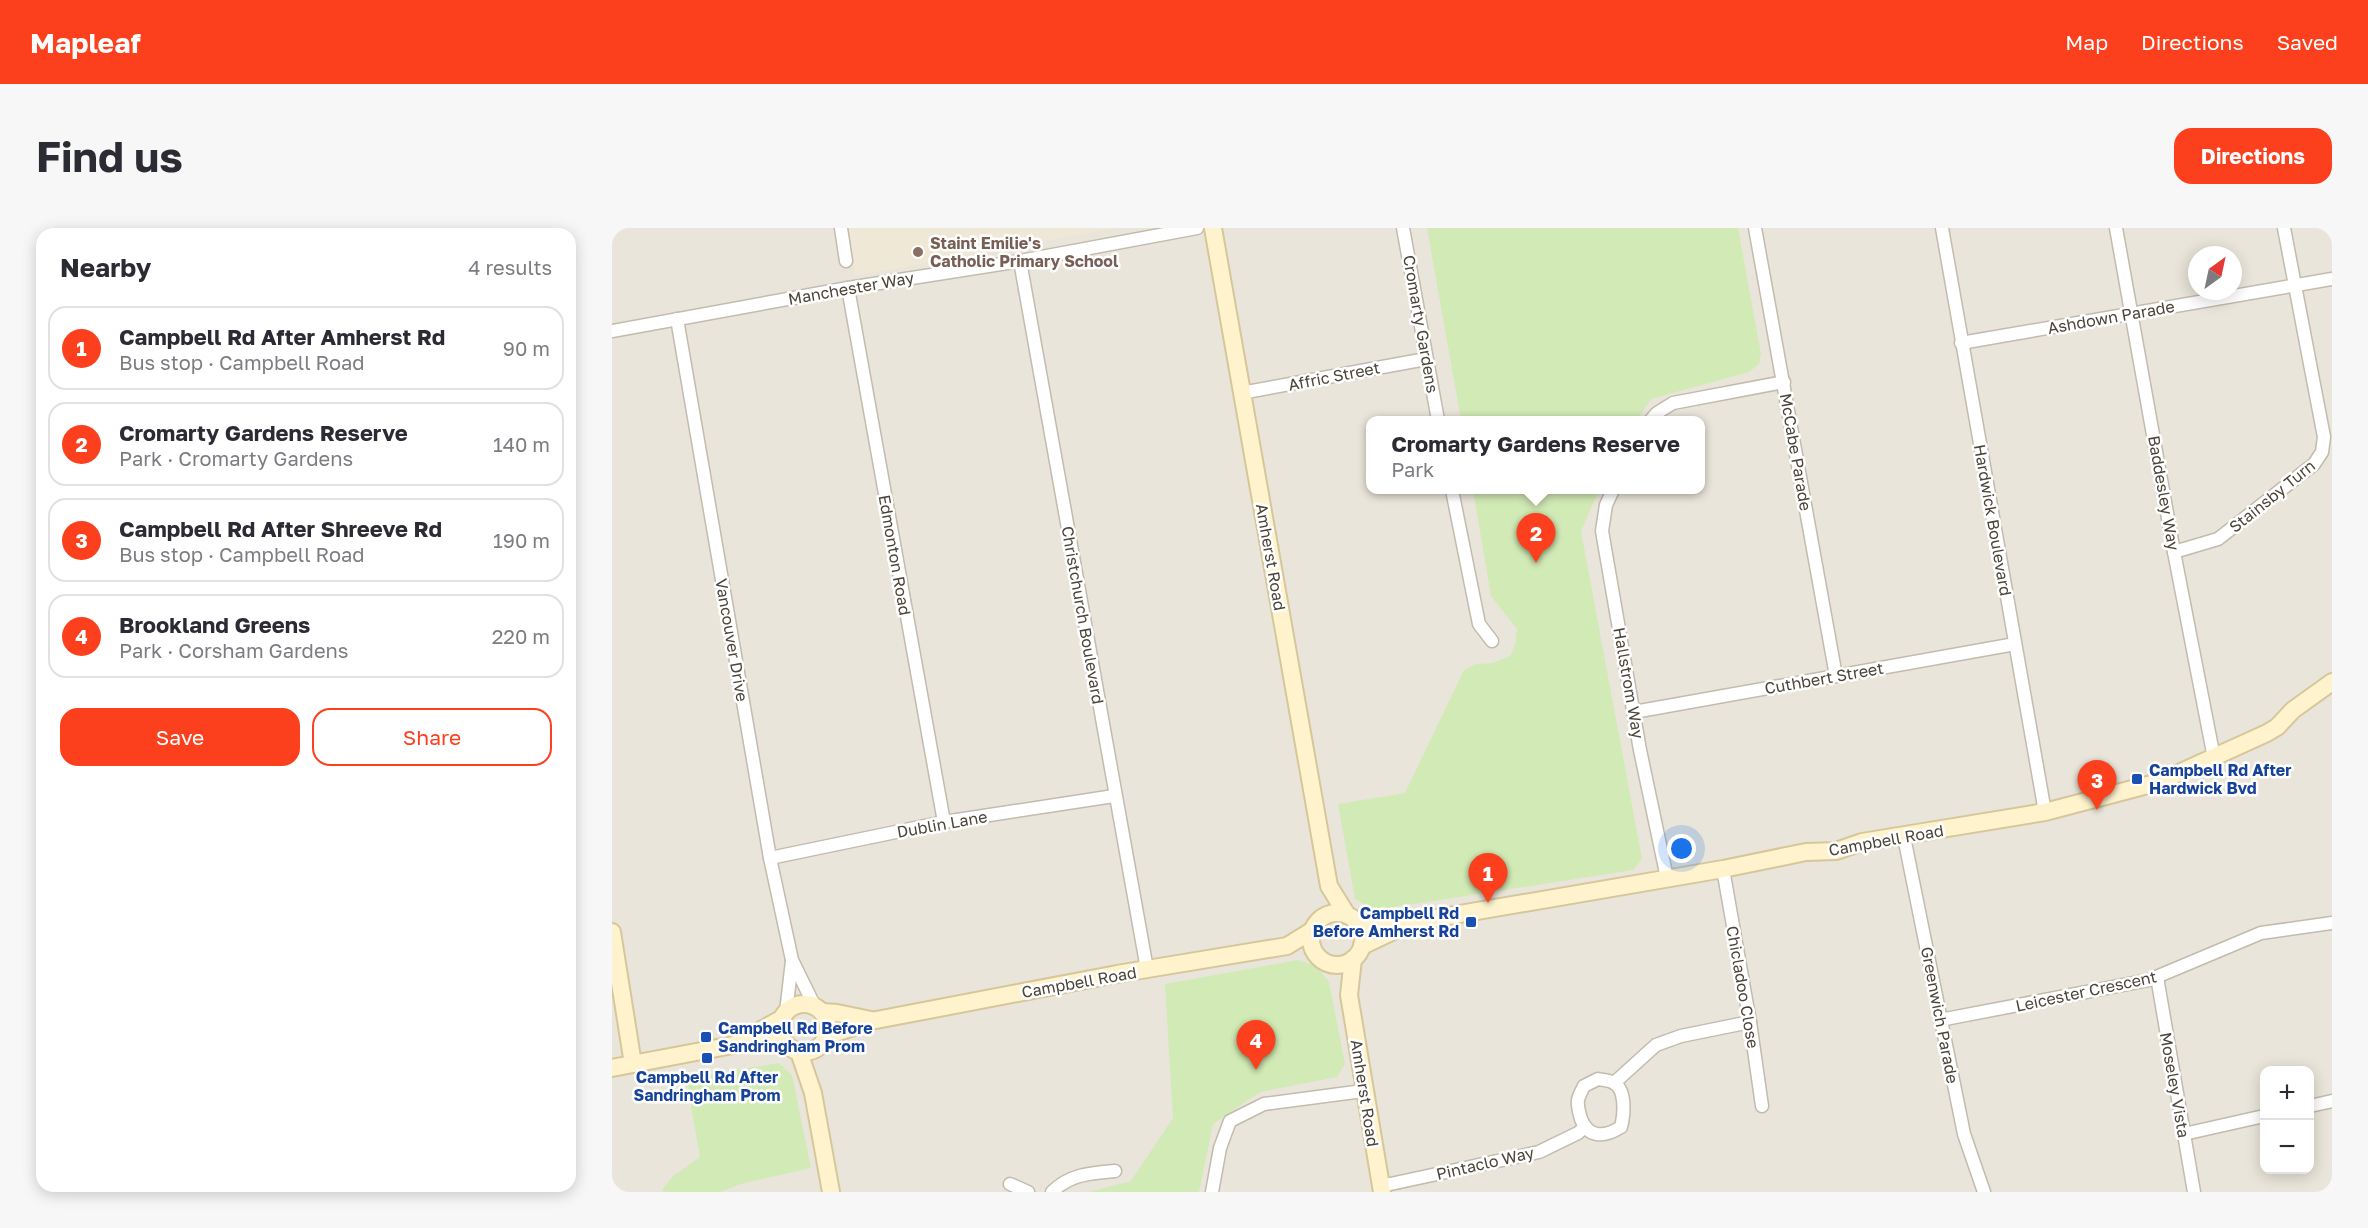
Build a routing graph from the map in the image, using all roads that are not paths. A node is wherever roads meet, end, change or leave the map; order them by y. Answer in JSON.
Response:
{"nodes":[{"id":1,"x":841,"y":228,"type":"edge"},
{"id":2,"x":1197,"y":228,"type":"edge"},
{"id":3,"x":1213,"y":228,"type":"edge"},
{"id":4,"x":1403,"y":228,"type":"edge"},
{"id":5,"x":1755,"y":228,"type":"edge"},
{"id":6,"x":1942,"y":228,"type":"edge"},
{"id":7,"x":2116,"y":228,"type":"edge"},
{"id":8,"x":2284,"y":228,"type":"edge"},
{"id":9,"x":846,"y":261,"type":"dead end"},
{"id":10,"x":1020,"y":261,"type":"junction"},
{"id":11,"x":2332,"y":279,"type":"edge"},
{"id":12,"x":2294,"y":285,"type":"junction"},
{"id":13,"x":848,"y":288,"type":"junction"},
{"id":14,"x":2132,"y":313,"type":"junction"},
{"id":15,"x":677,"y":319,"type":"junction"},
{"id":16,"x":612,"y":331,"type":"edge"},
{"id":17,"x":1961,"y":342,"type":"junction"},
{"id":18,"x":1426,"y":359,"type":"junction"},
{"id":19,"x":1784,"y":382,"type":"junction"},
{"id":20,"x":1241,"y":393,"type":"junction"},
{"id":21,"x":1437,"y":416,"type":"edge"},
{"id":22,"x":1654,"y":416,"type":"edge"},
{"id":23,"x":1453,"y":494,"type":"edge"},
{"id":24,"x":1611,"y":494,"type":"edge"},
{"id":25,"x":2174,"y":552,"type":"junction"},
{"id":26,"x":1492,"y":641,"type":"dead end"},
{"id":27,"x":2015,"y":644,"type":"junction"},
{"id":28,"x":1836,"y":676,"type":"junction"},
{"id":29,"x":2332,"y":682,"type":"edge"},
{"id":30,"x":1634,"y":712,"type":"junction"},
{"id":31,"x":2214,"y":758,"type":"junction"},
{"id":32,"x":1114,"y":796,"type":"junction"},
{"id":33,"x":2045,"y":812,"type":"junction"},
{"id":34,"x":944,"y":822,"type":"junction"},
{"id":35,"x":1904,"y":837,"type":"junction"},
{"id":36,"x":770,"y":858,"type":"junction"},
{"id":37,"x":1723,"y":869,"type":"junction"},
{"id":38,"x":1667,"y":878,"type":"junction"},
{"id":39,"x":1329,"y":886,"type":"junction"},
{"id":40,"x":1353,"y":920,"type":"junction"},
{"id":41,"x":1413,"y":922,"type":"junction"},
{"id":42,"x":2332,"y":923,"type":"edge"},
{"id":43,"x":1315,"y":926,"type":"junction"},
{"id":44,"x":612,"y":932,"type":"edge"},
{"id":45,"x":1287,"y":946,"type":"junction"},
{"id":46,"x":1358,"y":953,"type":"junction"},
{"id":47,"x":1316,"y":954,"type":"junction"},
{"id":48,"x":792,"y":960,"type":"junction"},
{"id":49,"x":1332,"y":964,"type":"junction"},
{"id":50,"x":1147,"y":969,"type":"junction"},
{"id":51,"x":2157,"y":977,"type":"junction"},
{"id":52,"x":1349,"y":995,"type":"junction"},
{"id":53,"x":818,"y":1009,"type":"junction"},
{"id":54,"x":784,"y":1016,"type":"junction"},
{"id":55,"x":1940,"y":1020,"type":"junction"},
{"id":56,"x":871,"y":1021,"type":"junction"},
{"id":57,"x":1750,"y":1022,"type":"junction"},
{"id":58,"x":822,"y":1042,"type":"junction"},
{"id":59,"x":733,"y":1045,"type":"junction"},
{"id":60,"x":792,"y":1047,"type":"junction"},
{"id":61,"x":633,"y":1064,"type":"junction"},
{"id":62,"x":612,"y":1068,"type":"edge"},
{"id":63,"x":1614,"y":1083,"type":"junction"},
{"id":64,"x":1364,"y":1092,"type":"junction"},
{"id":65,"x":813,"y":1093,"type":"junction"},
{"id":66,"x":2332,"y":1101,"type":"edge"},
{"id":67,"x":2314,"y":1105,"type":"edge"},
{"id":68,"x":1762,"y":1106,"type":"dead end"},
{"id":69,"x":2260,"y":1117,"type":"edge"},
{"id":70,"x":1585,"y":1127,"type":"junction"},
{"id":71,"x":2184,"y":1134,"type":"junction"},
{"id":72,"x":1115,"y":1171,"type":"dead end"},
{"id":73,"x":1011,"y":1184,"type":"dead end"},
{"id":74,"x":1381,"y":1189,"type":"edge"},
{"id":75,"x":831,"y":1192,"type":"edge"},
{"id":76,"x":1028,"y":1192,"type":"edge"},
{"id":77,"x":1052,"y":1192,"type":"edge"},
{"id":78,"x":1212,"y":1192,"type":"edge"},
{"id":79,"x":1984,"y":1192,"type":"edge"},
{"id":80,"x":2194,"y":1192,"type":"edge"}],
"edges":[{"from":1,"to":9,"type":"street"},
{"from":2,"to":10,"type":"street","name":"Manchester Way"},
{"from":3,"to":20,"type":"street","name":"Amherst Road"},
{"from":4,"to":18,"type":"street","name":"Cromarty Gardens"},
{"from":5,"to":19,"type":"street","name":"McCabe Parade"},
{"from":6,"to":17,"type":"street","name":"Hardwick Boulevard"},
{"from":7,"to":14,"type":"street","name":"Baddesley Way"},
{"from":8,"to":12,"type":"street","name":"Stainsby Turn"},
{"from":10,"to":13,"type":"street","name":"Manchester Way"},
{"from":10,"to":32,"type":"street","name":"Christchurch Boulevard"},
{"from":11,"to":12,"type":"street","name":"Ashdown Parade"},
{"from":12,"to":14,"type":"street","name":"Ashdown Parade"},
{"from":12,"to":25,"type":"street","name":"Stainsby Turn"},
{"from":13,"to":15,"type":"street","name":"Manchester Way"},
{"from":13,"to":34,"type":"street","name":"Edmonton Road"},
{"from":14,"to":17,"type":"street","name":"Ashdown Parade"},
{"from":14,"to":25,"type":"street","name":"Baddesley Way"},
{"from":15,"to":16,"type":"street","name":"Manchester Way"},
{"from":15,"to":36,"type":"street","name":"Vancouver Drive"},
{"from":17,"to":27,"type":"street","name":"Hardwick Boulevard"},
{"from":18,"to":20,"type":"street","name":"Affric Street"},
{"from":18,"to":21,"type":"street","name":"Cromarty Gardens"},
{"from":19,"to":22,"type":"street"},
{"from":19,"to":28,"type":"street","name":"McCabe Parade"},
{"from":20,"to":39,"type":"street","name":"Amherst Road"},
{"from":23,"to":26,"type":"street"},
{"from":24,"to":30,"type":"street","name":"Hallstrom Way"},
{"from":25,"to":31,"type":"street","name":"Baddesley Way"},
{"from":27,"to":28,"type":"street","name":"Cuthbert Street"},
{"from":27,"to":33,"type":"street","name":"Hardwick Boulevard"},
{"from":28,"to":30,"type":"street","name":"Cuthbert Street"},
{"from":29,"to":31,"type":"street","name":"Campbell Road"},
{"from":30,"to":38,"type":"street","name":"Hallstrom Way"},
{"from":31,"to":33,"type":"street","name":"Campbell Road"},
{"from":32,"to":34,"type":"street","name":"Dublin Lane"},
{"from":32,"to":50,"type":"street","name":"Christchurch Boulevard"},
{"from":33,"to":35,"type":"street","name":"Campbell Road"},
{"from":34,"to":36,"type":"street","name":"Dublin Lane"},
{"from":35,"to":37,"type":"street","name":"Campbell Road"},
{"from":35,"to":55,"type":"street","name":"Greenwich Parade"},
{"from":36,"to":48,"type":"street","name":"Vancouver Drive"},
{"from":37,"to":38,"type":"street","name":"Campbell Road"},
{"from":37,"to":57,"type":"street","name":"Chicladoo Close"},
{"from":38,"to":41,"type":"street","name":"Campbell Road"},
{"from":39,"to":40,"type":"street","name":"Amherst Road"},
{"from":39,"to":43,"type":"street","name":"Amherst Road"},
{"from":40,"to":41,"type":"street","name":"Campbell Road"},
{"from":40,"to":43,"type":"street"},
{"from":40,"to":46,"type":"street","name":"Amherst Road"},
{"from":41,"to":46,"type":"street","name":"Campbell Road"},
{"from":42,"to":51,"type":"street","name":"Leicester Crescent"},
{"from":43,"to":45,"type":"street","name":"Campbell Road"},
{"from":43,"to":47,"type":"street","name":"Amherst Road"},
{"from":44,"to":61,"type":"street"},
{"from":45,"to":47,"type":"street","name":"Campbell Road"},
{"from":45,"to":50,"type":"street","name":"Campbell Road"},
{"from":46,"to":49,"type":"street"},
{"from":46,"to":52,"type":"street","name":"Amherst Road"},
{"from":47,"to":49,"type":"street","name":"Amherst Road"},
{"from":48,"to":53,"type":"street","name":"Vancouver Drive"},
{"from":48,"to":54,"type":"street","name":"Vancouver Drive"},
{"from":49,"to":52,"type":"street","name":"Amherst Road"},
{"from":50,"to":56,"type":"street","name":"Campbell Road"},
{"from":51,"to":55,"type":"street","name":"Leicester Crescent"},
{"from":51,"to":71,"type":"street","name":"Moseley Vista"},
{"from":52,"to":64,"type":"street","name":"Amherst Road"},
{"from":53,"to":54,"type":"street","name":"Campbell Road"},
{"from":53,"to":56,"type":"street","name":"Campbell Road"},
{"from":53,"to":58,"type":"street"},
{"from":54,"to":59,"type":"street","name":"Campbell Road"},
{"from":54,"to":60,"type":"street"},
{"from":55,"to":79,"type":"street","name":"Greenwich Parade"},
{"from":56,"to":58,"type":"street","name":"Campbell Road"},
{"from":57,"to":63,"type":"street"},
{"from":57,"to":68,"type":"street","name":"Chicladoo Close"},
{"from":58,"to":60,"type":"street","name":"Campbell Road"},
{"from":58,"to":65,"type":"street"},
{"from":59,"to":60,"type":"street","name":"Campbell Road"},
{"from":59,"to":61,"type":"street","name":"Campbell Road"},
{"from":60,"to":65,"type":"street"},
{"from":61,"to":62,"type":"street","name":"Campbell Road"},
{"from":63,"to":70,"type":"street"},
{"from":63,"to":70,"type":"street"},
{"from":64,"to":74,"type":"street","name":"Amherst Road"},
{"from":64,"to":78,"type":"street"},
{"from":65,"to":75,"type":"street"},
{"from":66,"to":67,"type":"street"},
{"from":69,"to":71,"type":"street"},
{"from":70,"to":74,"type":"street","name":"Pintaclo Way"},
{"from":71,"to":80,"type":"street","name":"Moseley Vista"},
{"from":72,"to":77,"type":"street"},
{"from":73,"to":76,"type":"street"}]}
